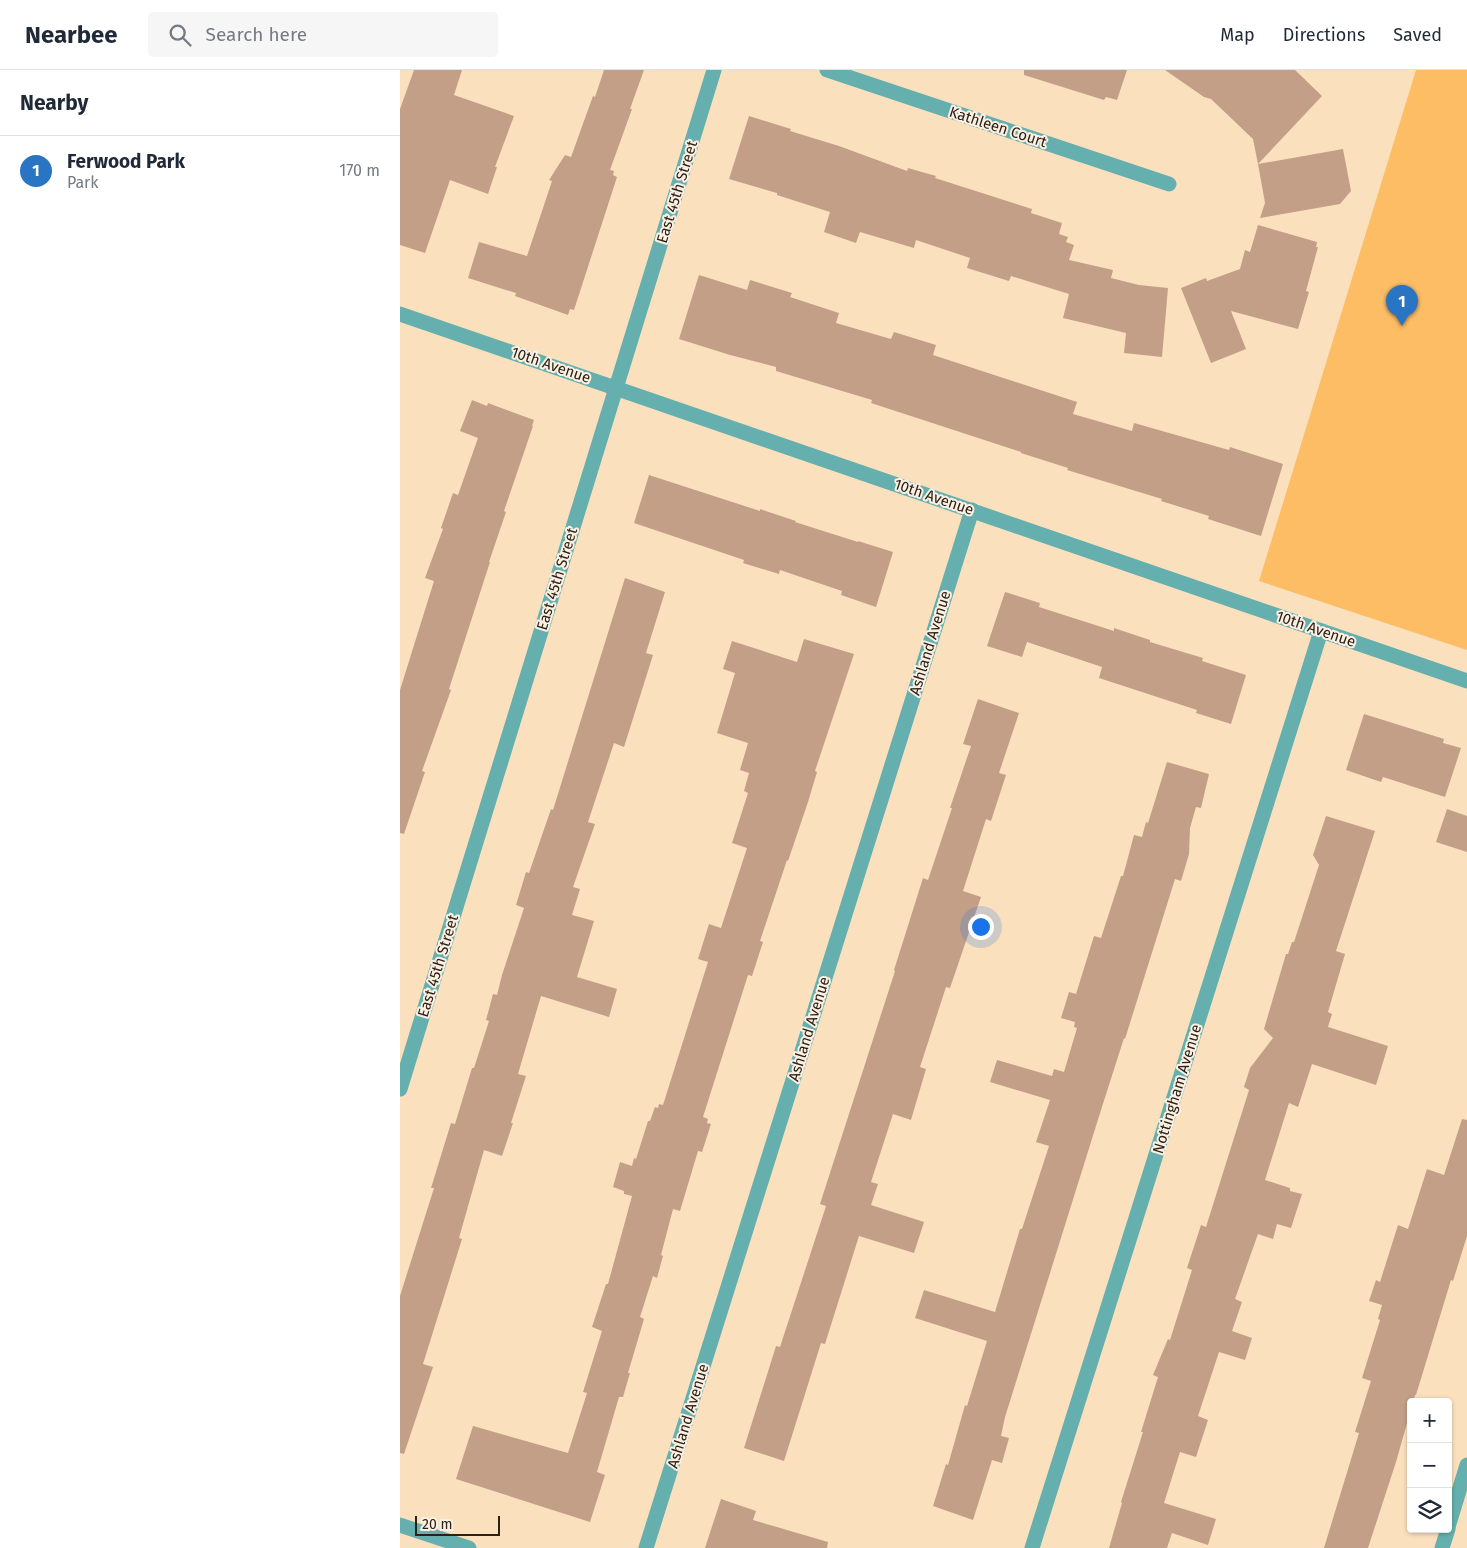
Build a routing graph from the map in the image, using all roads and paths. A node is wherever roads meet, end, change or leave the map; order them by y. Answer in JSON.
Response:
{"nodes":[{"id":1,"x":714,"y":70,"type":"edge"},
{"id":2,"x":826,"y":70,"type":"edge"},
{"id":3,"x":1169,"y":184,"type":"dead end"},
{"id":4,"x":400,"y":314,"type":"edge"},
{"id":5,"x":616,"y":388,"type":"junction"},
{"id":6,"x":972,"y":510,"type":"junction"},
{"id":7,"x":1321,"y":630,"type":"junction"},
{"id":8,"x":1467,"y":681,"type":"edge"},
{"id":9,"x":400,"y":1087,"type":"edge"},
{"id":10,"x":1467,"y":1465,"type":"edge"},
{"id":11,"x":1452,"y":1515,"type":"edge"},
{"id":12,"x":400,"y":1525,"type":"edge"},
{"id":13,"x":1446,"y":1533,"type":"edge"},
{"id":14,"x":469,"y":1548,"type":"edge"},
{"id":15,"x":646,"y":1548,"type":"edge"},
{"id":16,"x":1032,"y":1548,"type":"edge"},
{"id":17,"x":1442,"y":1548,"type":"edge"}],
"edges":[{"from":1,"to":5,"type":"street","name":"East 45th Street"},
{"from":2,"to":3,"type":"street","name":"Kathleen Court"},
{"from":4,"to":5,"type":"street","name":"10th Avenue"},
{"from":5,"to":6,"type":"street","name":"10th Avenue"},
{"from":5,"to":9,"type":"street","name":"East 45th Street"},
{"from":6,"to":7,"type":"street","name":"10th Avenue"},
{"from":6,"to":15,"type":"street","name":"Ashland Avenue"},
{"from":7,"to":8,"type":"street","name":"10th Avenue"},
{"from":7,"to":16,"type":"street","name":"Nottingham Avenue"},
{"from":10,"to":11,"type":"street"},
{"from":12,"to":14,"type":"street"},
{"from":13,"to":17,"type":"street"}]}
